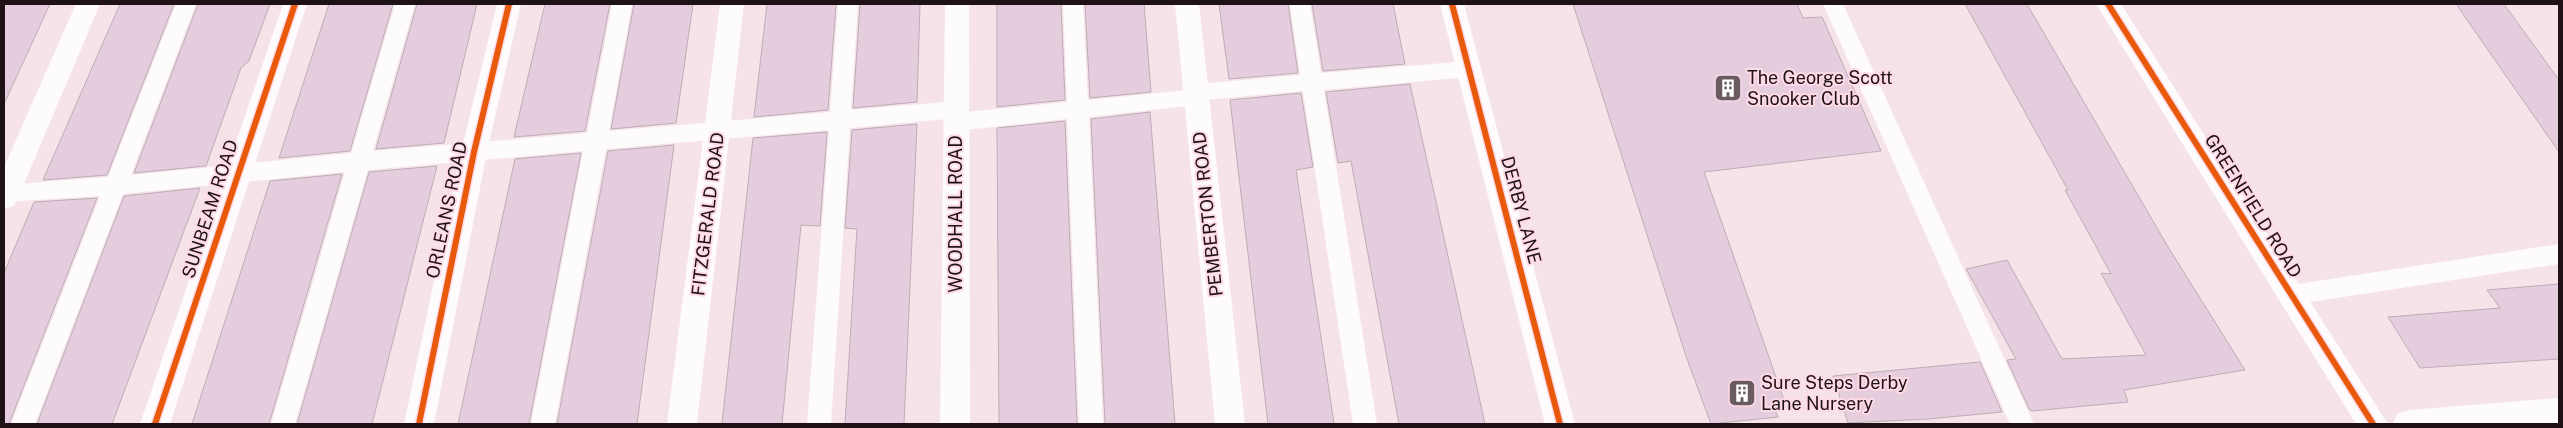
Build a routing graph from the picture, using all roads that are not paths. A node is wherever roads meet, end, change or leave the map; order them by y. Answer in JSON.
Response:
{"nodes":[{"id":1,"x":88,"y":4,"type":"edge"},
{"id":2,"x":186,"y":4,"type":"edge"},
{"id":3,"x":295,"y":4,"type":"edge"},
{"id":4,"x":405,"y":4,"type":"edge"},
{"id":5,"x":509,"y":4,"type":"edge"},
{"id":6,"x":622,"y":4,"type":"edge"},
{"id":7,"x":732,"y":4,"type":"edge"},
{"id":8,"x":848,"y":4,"type":"edge"},
{"id":9,"x":956,"y":4,"type":"edge"},
{"id":10,"x":1073,"y":4,"type":"edge"},
{"id":11,"x":1187,"y":4,"type":"edge"},
{"id":12,"x":1300,"y":4,"type":"edge"},
{"id":13,"x":1452,"y":4,"type":"edge"},
{"id":14,"x":1833,"y":4,"type":"edge"},
{"id":15,"x":2108,"y":4,"type":"edge"},
{"id":16,"x":1468,"y":69,"type":"junction"},
{"id":17,"x":1312,"y":82,"type":"junction"},
{"id":18,"x":1196,"y":94,"type":"junction"},
{"id":19,"x":1077,"y":109,"type":"junction"},
{"id":20,"x":956,"y":116,"type":"junction"},
{"id":21,"x":840,"y":120,"type":"junction"},
{"id":22,"x":718,"y":131,"type":"junction"},
{"id":23,"x":596,"y":142,"type":"junction"},
{"id":24,"x":474,"y":152,"type":"junction"},
{"id":25,"x":360,"y":162,"type":"junction"},
{"id":26,"x":238,"y":172,"type":"junction"},
{"id":27,"x":7,"y":186,"type":"edge"},
{"id":28,"x":115,"y":186,"type":"junction"},
{"id":29,"x":2559,"y":254,"type":"edge"},
{"id":30,"x":2291,"y":295,"type":"junction"},
{"id":31,"x":2559,"y":412,"type":"edge"},
{"id":32,"x":23,"y":424,"type":"edge"},
{"id":33,"x":155,"y":424,"type":"edge"},
{"id":34,"x":283,"y":424,"type":"edge"},
{"id":35,"x":419,"y":424,"type":"edge"},
{"id":36,"x":543,"y":424,"type":"edge"},
{"id":37,"x":682,"y":424,"type":"edge"},
{"id":38,"x":819,"y":424,"type":"edge"},
{"id":39,"x":955,"y":424,"type":"edge"},
{"id":40,"x":1091,"y":424,"type":"edge"},
{"id":41,"x":1230,"y":424,"type":"edge"},
{"id":42,"x":1365,"y":424,"type":"edge"},
{"id":43,"x":1560,"y":424,"type":"edge"},
{"id":44,"x":2022,"y":424,"type":"edge"},
{"id":45,"x":2373,"y":424,"type":"edge"},
{"id":46,"x":2408,"y":424,"type":"edge"}],
"edges":[{"from":1,"to":27,"type":"street"},
{"from":2,"to":28,"type":"lane"},
{"from":3,"to":26,"type":"street","name":"SUNBEAM ROAD"},
{"from":4,"to":25,"type":"lane"},
{"from":5,"to":24,"type":"street","name":"ORLEANS ROAD"},
{"from":6,"to":23,"type":"lane"},
{"from":7,"to":22,"type":"street","name":"FITZGERALD ROAD"},
{"from":8,"to":21,"type":"lane"},
{"from":9,"to":20,"type":"street","name":"WOODHALL ROAD"},
{"from":10,"to":19,"type":"lane"},
{"from":11,"to":18,"type":"street","name":"PEMBERTON ROAD"},
{"from":12,"to":17,"type":"lane"},
{"from":13,"to":16,"type":"street","name":"DERBY LANE"},
{"from":14,"to":44,"type":"lane"},
{"from":15,"to":30,"type":"street","name":"GREENFIELD ROAD"},
{"from":16,"to":17,"type":"lane"},
{"from":16,"to":43,"type":"street","name":"DERBY LANE"},
{"from":17,"to":18,"type":"lane"},
{"from":17,"to":42,"type":"lane"},
{"from":18,"to":19,"type":"lane"},
{"from":18,"to":41,"type":"street","name":"PEMBERTON ROAD"},
{"from":19,"to":20,"type":"lane"},
{"from":19,"to":40,"type":"lane"},
{"from":20,"to":21,"type":"lane"},
{"from":20,"to":39,"type":"street","name":"WOODHALL ROAD"},
{"from":21,"to":22,"type":"lane"},
{"from":21,"to":38,"type":"lane"},
{"from":22,"to":23,"type":"lane"},
{"from":22,"to":37,"type":"street","name":"FITZGERALD ROAD"},
{"from":23,"to":24,"type":"lane"},
{"from":23,"to":36,"type":"lane"},
{"from":24,"to":25,"type":"lane"},
{"from":24,"to":35,"type":"street","name":"ORLEANS ROAD"},
{"from":25,"to":26,"type":"lane"},
{"from":25,"to":34,"type":"lane"},
{"from":26,"to":28,"type":"lane"},
{"from":26,"to":33,"type":"street","name":"SUNBEAM ROAD"},
{"from":27,"to":28,"type":"lane"},
{"from":28,"to":32,"type":"lane"},
{"from":29,"to":30,"type":"lane"},
{"from":30,"to":45,"type":"street","name":"GREENFIELD ROAD"},
{"from":31,"to":46,"type":"street"}]}
